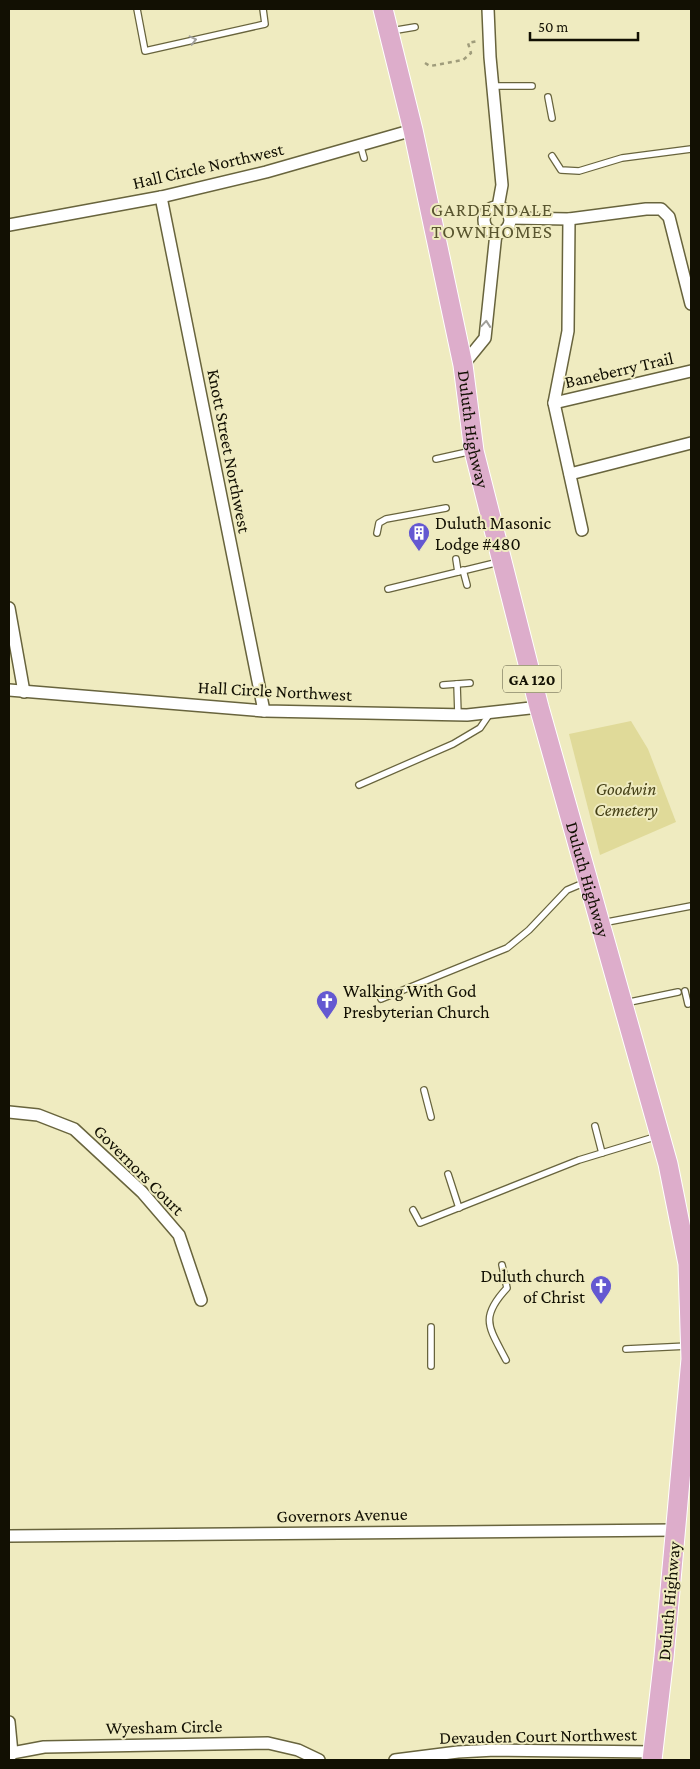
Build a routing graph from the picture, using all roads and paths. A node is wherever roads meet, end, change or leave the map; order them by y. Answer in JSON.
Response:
{"nodes":[{"id":1,"x":137,"y":9,"type":"edge"},
{"id":2,"x":263,"y":9,"type":"edge"},
{"id":3,"x":383,"y":9,"type":"edge"},
{"id":4,"x":488,"y":9,"type":"edge"},
{"id":5,"x":415,"y":27,"type":"dead end"},
{"id":6,"x":389,"y":31,"type":"junction"},
{"id":7,"x":489,"y":38,"type":"junction"},
{"id":8,"x":425,"y":63,"type":"dead end"},
{"id":9,"x":493,"y":86,"type":"junction"},
{"id":10,"x":532,"y":86,"type":"dead end"},
{"id":11,"x":548,"y":97,"type":"dead end"},
{"id":12,"x":552,"y":118,"type":"dead end"},
{"id":13,"x":413,"y":130,"type":"junction"},
{"id":14,"x":360,"y":144,"type":"junction"},
{"id":15,"x":691,"y":149,"type":"edge"},
{"id":16,"x":552,"y":156,"type":"dead end"},
{"id":17,"x":364,"y":158,"type":"dead end"},
{"id":18,"x":160,"y":197,"type":"junction"},
{"id":19,"x":498,"y":207,"type":"junction"},
{"id":20,"x":510,"y":218,"type":"junction"},
{"id":21,"x":569,"y":220,"type":"junction"},
{"id":22,"x":9,"y":226,"type":"edge"},
{"id":23,"x":496,"y":233,"type":"junction"},
{"id":24,"x":691,"y":304,"type":"edge"},
{"id":25,"x":463,"y":365,"type":"junction"},
{"id":26,"x":691,"y":371,"type":"edge"},
{"id":27,"x":554,"y":403,"type":"junction"},
{"id":28,"x":691,"y":443,"type":"edge"},
{"id":29,"x":474,"y":451,"type":"junction"},
{"id":30,"x":436,"y":460,"type":"dead end"},
{"id":31,"x":570,"y":474,"type":"junction"},
{"id":32,"x":446,"y":508,"type":"dead end"},
{"id":33,"x":582,"y":530,"type":"dead end"},
{"id":34,"x":377,"y":533,"type":"dead end"},
{"id":35,"x":456,"y":559,"type":"dead end"},
{"id":36,"x":504,"y":561,"type":"junction"},
{"id":37,"x":461,"y":571,"type":"junction"},
{"id":38,"x":467,"y":585,"type":"dead end"},
{"id":39,"x":388,"y":589,"type":"dead end"},
{"id":40,"x":9,"y":608,"type":"edge"},
{"id":41,"x":470,"y":683,"type":"dead end"},
{"id":42,"x":457,"y":684,"type":"junction"},
{"id":43,"x":443,"y":685,"type":"dead end"},
{"id":44,"x":9,"y":690,"type":"edge"},
{"id":45,"x":24,"y":692,"type":"junction"},
{"id":46,"x":539,"y":707,"type":"junction"},
{"id":47,"x":264,"y":711,"type":"junction"},
{"id":48,"x":491,"y":712,"type":"junction"},
{"id":49,"x":458,"y":715,"type":"junction"},
{"id":50,"x":359,"y":785,"type":"dead end"},
{"id":51,"x":588,"y":881,"type":"junction"},
{"id":52,"x":691,"y":906,"type":"edge"},
{"id":53,"x":600,"y":923,"type":"junction"},
{"id":54,"x":381,"y":999,"type":"dead end"},
{"id":55,"x":623,"y":1003,"type":"junction"},
{"id":56,"x":688,"y":1004,"type":"dead end"},
{"id":57,"x":424,"y":1090,"type":"dead end"},
{"id":58,"x":9,"y":1112,"type":"edge"},
{"id":59,"x":431,"y":1117,"type":"dead end"},
{"id":60,"x":595,"y":1126,"type":"dead end"},
{"id":61,"x":660,"y":1135,"type":"junction"},
{"id":62,"x":602,"y":1153,"type":"junction"},
{"id":63,"x":448,"y":1174,"type":"dead end"},
{"id":64,"x":459,"y":1208,"type":"junction"},
{"id":65,"x":413,"y":1210,"type":"dead end"},
{"id":66,"x":502,"y":1265,"type":"dead end"},
{"id":67,"x":201,"y":1300,"type":"dead end"},
{"id":68,"x":431,"y":1327,"type":"dead end"},
{"id":69,"x":626,"y":1349,"type":"dead end"},
{"id":70,"x":691,"y":1355,"type":"edge"},
{"id":71,"x":506,"y":1360,"type":"dead end"},
{"id":72,"x":431,"y":1366,"type":"dead end"},
{"id":73,"x":675,"y":1530,"type":"junction"},
{"id":74,"x":9,"y":1536,"type":"edge"},
{"id":75,"x":9,"y":1722,"type":"edge"},
{"id":76,"x":11,"y":1756,"type":"edge"},
{"id":77,"x":653,"y":1756,"type":"edge"},
{"id":78,"x":320,"y":1760,"type":"edge"},
{"id":79,"x":395,"y":1760,"type":"edge"}],
"edges":[{"from":1,"to":2,"type":"lane","one_way":true},
{"from":3,"to":6,"type":"main road","name":"Duluth Highway","number":"GA 120"},
{"from":4,"to":7,"type":"street"},
{"from":5,"to":6,"type":"lane"},
{"from":6,"to":13,"type":"main road","name":"Duluth Highway","number":"GA 120"},
{"from":7,"to":8,"type":"path"},
{"from":7,"to":9,"type":"street"},
{"from":9,"to":10,"type":"lane"},
{"from":9,"to":19,"type":"street"},
{"from":11,"to":12,"type":"lane"},
{"from":13,"to":14,"type":"street","name":"Hall Circle Northwest"},
{"from":13,"to":25,"type":"main road","name":"Duluth Highway","number":"GA 120"},
{"from":14,"to":17,"type":"lane"},
{"from":14,"to":18,"type":"street","name":"Hall Circle Northwest"},
{"from":15,"to":16,"type":"lane"},
{"from":18,"to":22,"type":"street","name":"Hall Circle Northwest"},
{"from":18,"to":47,"type":"street","name":"Knott Street Northwest"},
{"from":19,"to":20,"type":"street"},
{"from":19,"to":23,"type":"street"},
{"from":20,"to":21,"type":"street"},
{"from":20,"to":23,"type":"street"},
{"from":21,"to":24,"type":"street"},
{"from":21,"to":27,"type":"street"},
{"from":25,"to":23,"type":"street","one_way":true},
{"from":25,"to":29,"type":"main road","name":"Duluth Highway","number":"GA 120"},
{"from":26,"to":27,"type":"street","name":"Baneberry Trail"},
{"from":27,"to":31,"type":"street"},
{"from":28,"to":31,"type":"street"},
{"from":29,"to":30,"type":"lane"},
{"from":29,"to":36,"type":"main road","name":"Duluth Highway","number":"GA 120"},
{"from":31,"to":33,"type":"street"},
{"from":32,"to":34,"type":"lane"},
{"from":35,"to":37,"type":"lane"},
{"from":36,"to":37,"type":"lane"},
{"from":36,"to":46,"type":"main road","name":"Duluth Highway","number":"GA 120"},
{"from":37,"to":38,"type":"lane"},
{"from":37,"to":39,"type":"lane"},
{"from":40,"to":45,"type":"street"},
{"from":41,"to":42,"type":"lane"},
{"from":42,"to":43,"type":"lane"},
{"from":42,"to":49,"type":"lane"},
{"from":44,"to":45,"type":"street","name":"Hall Circle Northwest"},
{"from":45,"to":47,"type":"street","name":"Hall Circle Northwest"},
{"from":46,"to":48,"type":"street","name":"Hall Circle Northwest"},
{"from":46,"to":51,"type":"main road","name":"Duluth Highway","number":"GA 120"},
{"from":47,"to":49,"type":"street","name":"Hall Circle Northwest"},
{"from":48,"to":49,"type":"street","name":"Hall Circle Northwest"},
{"from":48,"to":50,"type":"lane"},
{"from":51,"to":53,"type":"main road","name":"Duluth Highway","number":"GA 120"},
{"from":51,"to":54,"type":"lane"},
{"from":52,"to":53,"type":"lane"},
{"from":53,"to":55,"type":"main road","name":"Duluth Highway","number":"GA 120"},
{"from":55,"to":56,"type":"lane"},
{"from":55,"to":61,"type":"main road","name":"Duluth Highway","number":"GA 120"},
{"from":57,"to":59,"type":"lane"},
{"from":58,"to":67,"type":"street","name":"Governors Court"},
{"from":60,"to":62,"type":"lane"},
{"from":61,"to":62,"type":"lane"},
{"from":61,"to":70,"type":"main road","name":"Duluth Highway","number":"GA 120"},
{"from":62,"to":64,"type":"lane"},
{"from":63,"to":64,"type":"lane"},
{"from":64,"to":65,"type":"lane"},
{"from":66,"to":71,"type":"lane"},
{"from":68,"to":72,"type":"lane"},
{"from":69,"to":70,"type":"lane"},
{"from":70,"to":73,"type":"main road","name":"Duluth Highway","number":"GA 120"},
{"from":73,"to":74,"type":"street","name":"Governors Avenue"},
{"from":73,"to":77,"type":"main road","name":"Duluth Highway","number":"GA 120"},
{"from":75,"to":76,"type":"street"},
{"from":76,"to":78,"type":"street","name":"Wyesham Circle"},
{"from":77,"to":79,"type":"street","name":"Devauden Court Northwest"}]}
